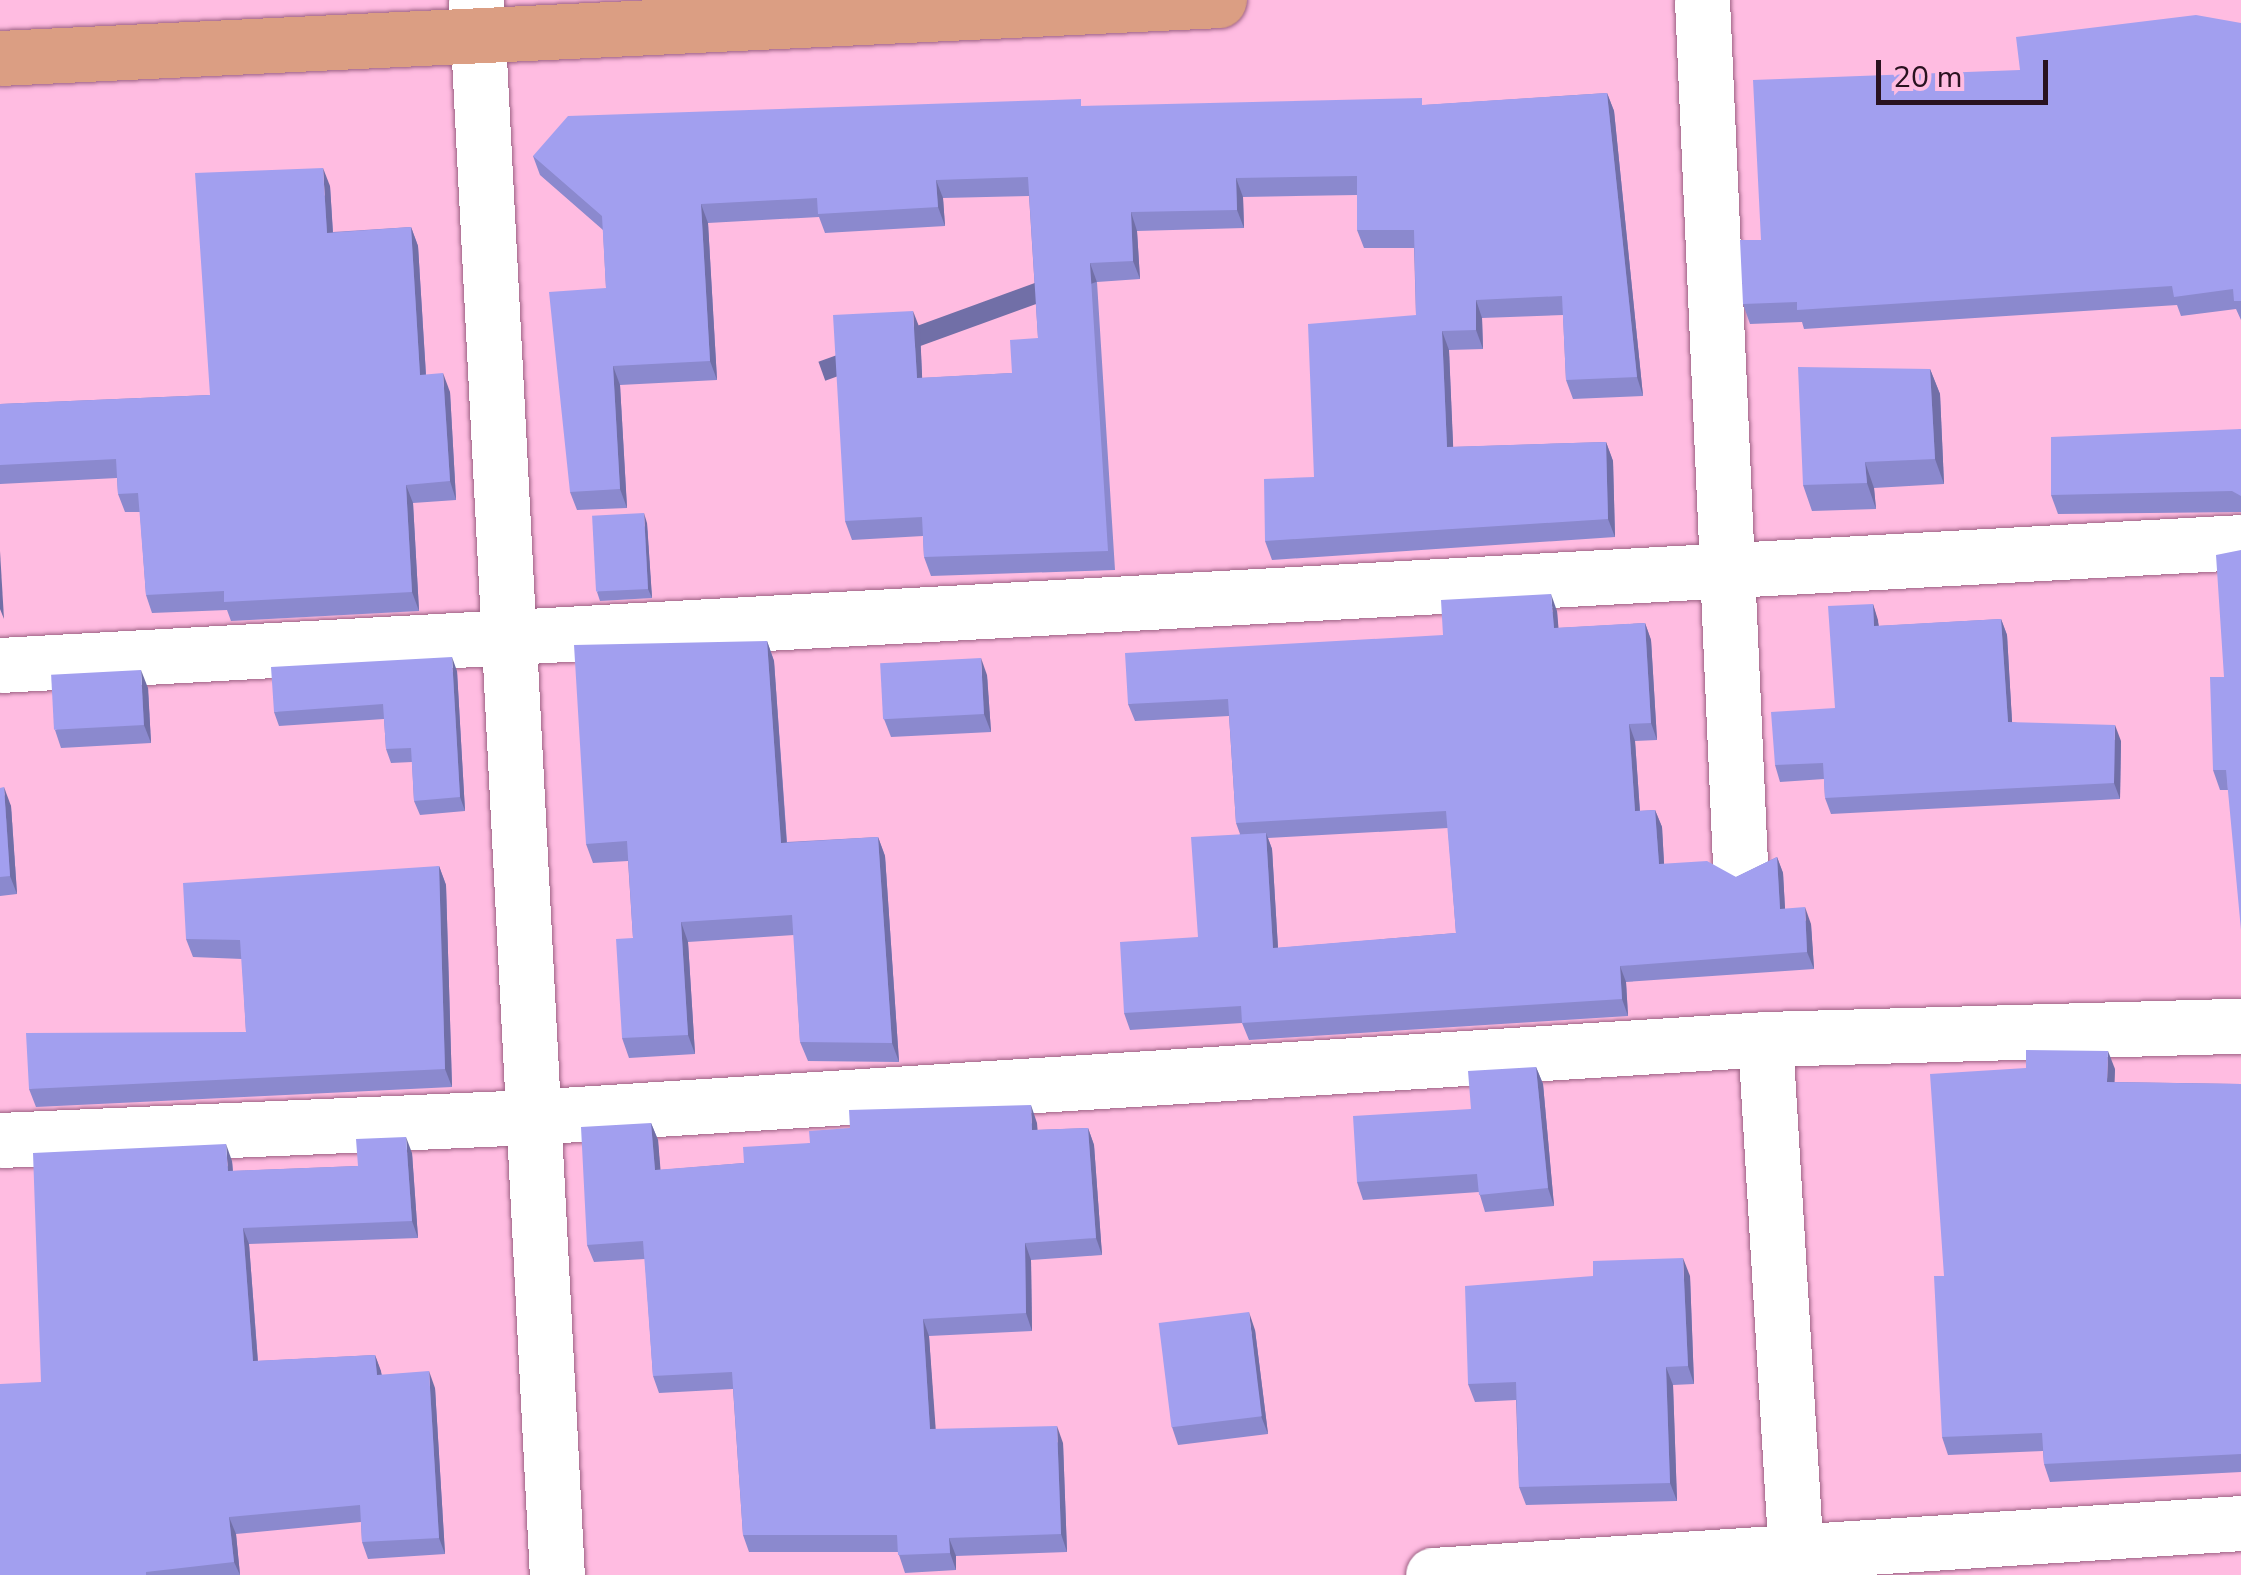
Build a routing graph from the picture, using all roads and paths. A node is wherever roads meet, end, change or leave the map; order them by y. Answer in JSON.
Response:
{"nodes":[{"id":1,"x":1219,"y":0,"type":"edge"},
{"id":2,"x":1702,"y":0,"type":"edge"},
{"id":3,"x":478,"y":17,"type":"edge"},
{"id":4,"x":0,"y":58,"type":"edge"},
{"id":5,"x":2241,"y":542,"type":"edge"},
{"id":6,"x":1729,"y":569,"type":"junction"},
{"id":7,"x":510,"y":636,"type":"junction"},
{"id":8,"x":0,"y":664,"type":"edge"},
{"id":9,"x":1740,"y":863,"type":"dead end"},
{"id":10,"x":2241,"y":1026,"type":"edge"},
{"id":11,"x":1765,"y":1039,"type":"junction"},
{"id":12,"x":530,"y":1117,"type":"junction"},
{"id":13,"x":0,"y":1140,"type":"edge"},
{"id":14,"x":2241,"y":1523,"type":"edge"},
{"id":15,"x":1796,"y":1564,"type":"edge"},
{"id":16,"x":556,"y":1575,"type":"edge"},
{"id":17,"x":1433,"y":1575,"type":"edge"}],
"edges":[{"from":1,"to":3,"type":"highway"},
{"from":2,"to":6,"type":"street"},
{"from":3,"to":4,"type":"highway"},
{"from":3,"to":7,"type":"street"},
{"from":5,"to":6,"type":"street"},
{"from":6,"to":7,"type":"street"},
{"from":6,"to":9,"type":"street"},
{"from":7,"to":8,"type":"street"},
{"from":7,"to":12,"type":"street"},
{"from":10,"to":11,"type":"street"},
{"from":11,"to":12,"type":"street"},
{"from":11,"to":15,"type":"street"},
{"from":12,"to":13,"type":"street"},
{"from":12,"to":16,"type":"street"},
{"from":14,"to":15,"type":"street"},
{"from":15,"to":17,"type":"street"}]}
